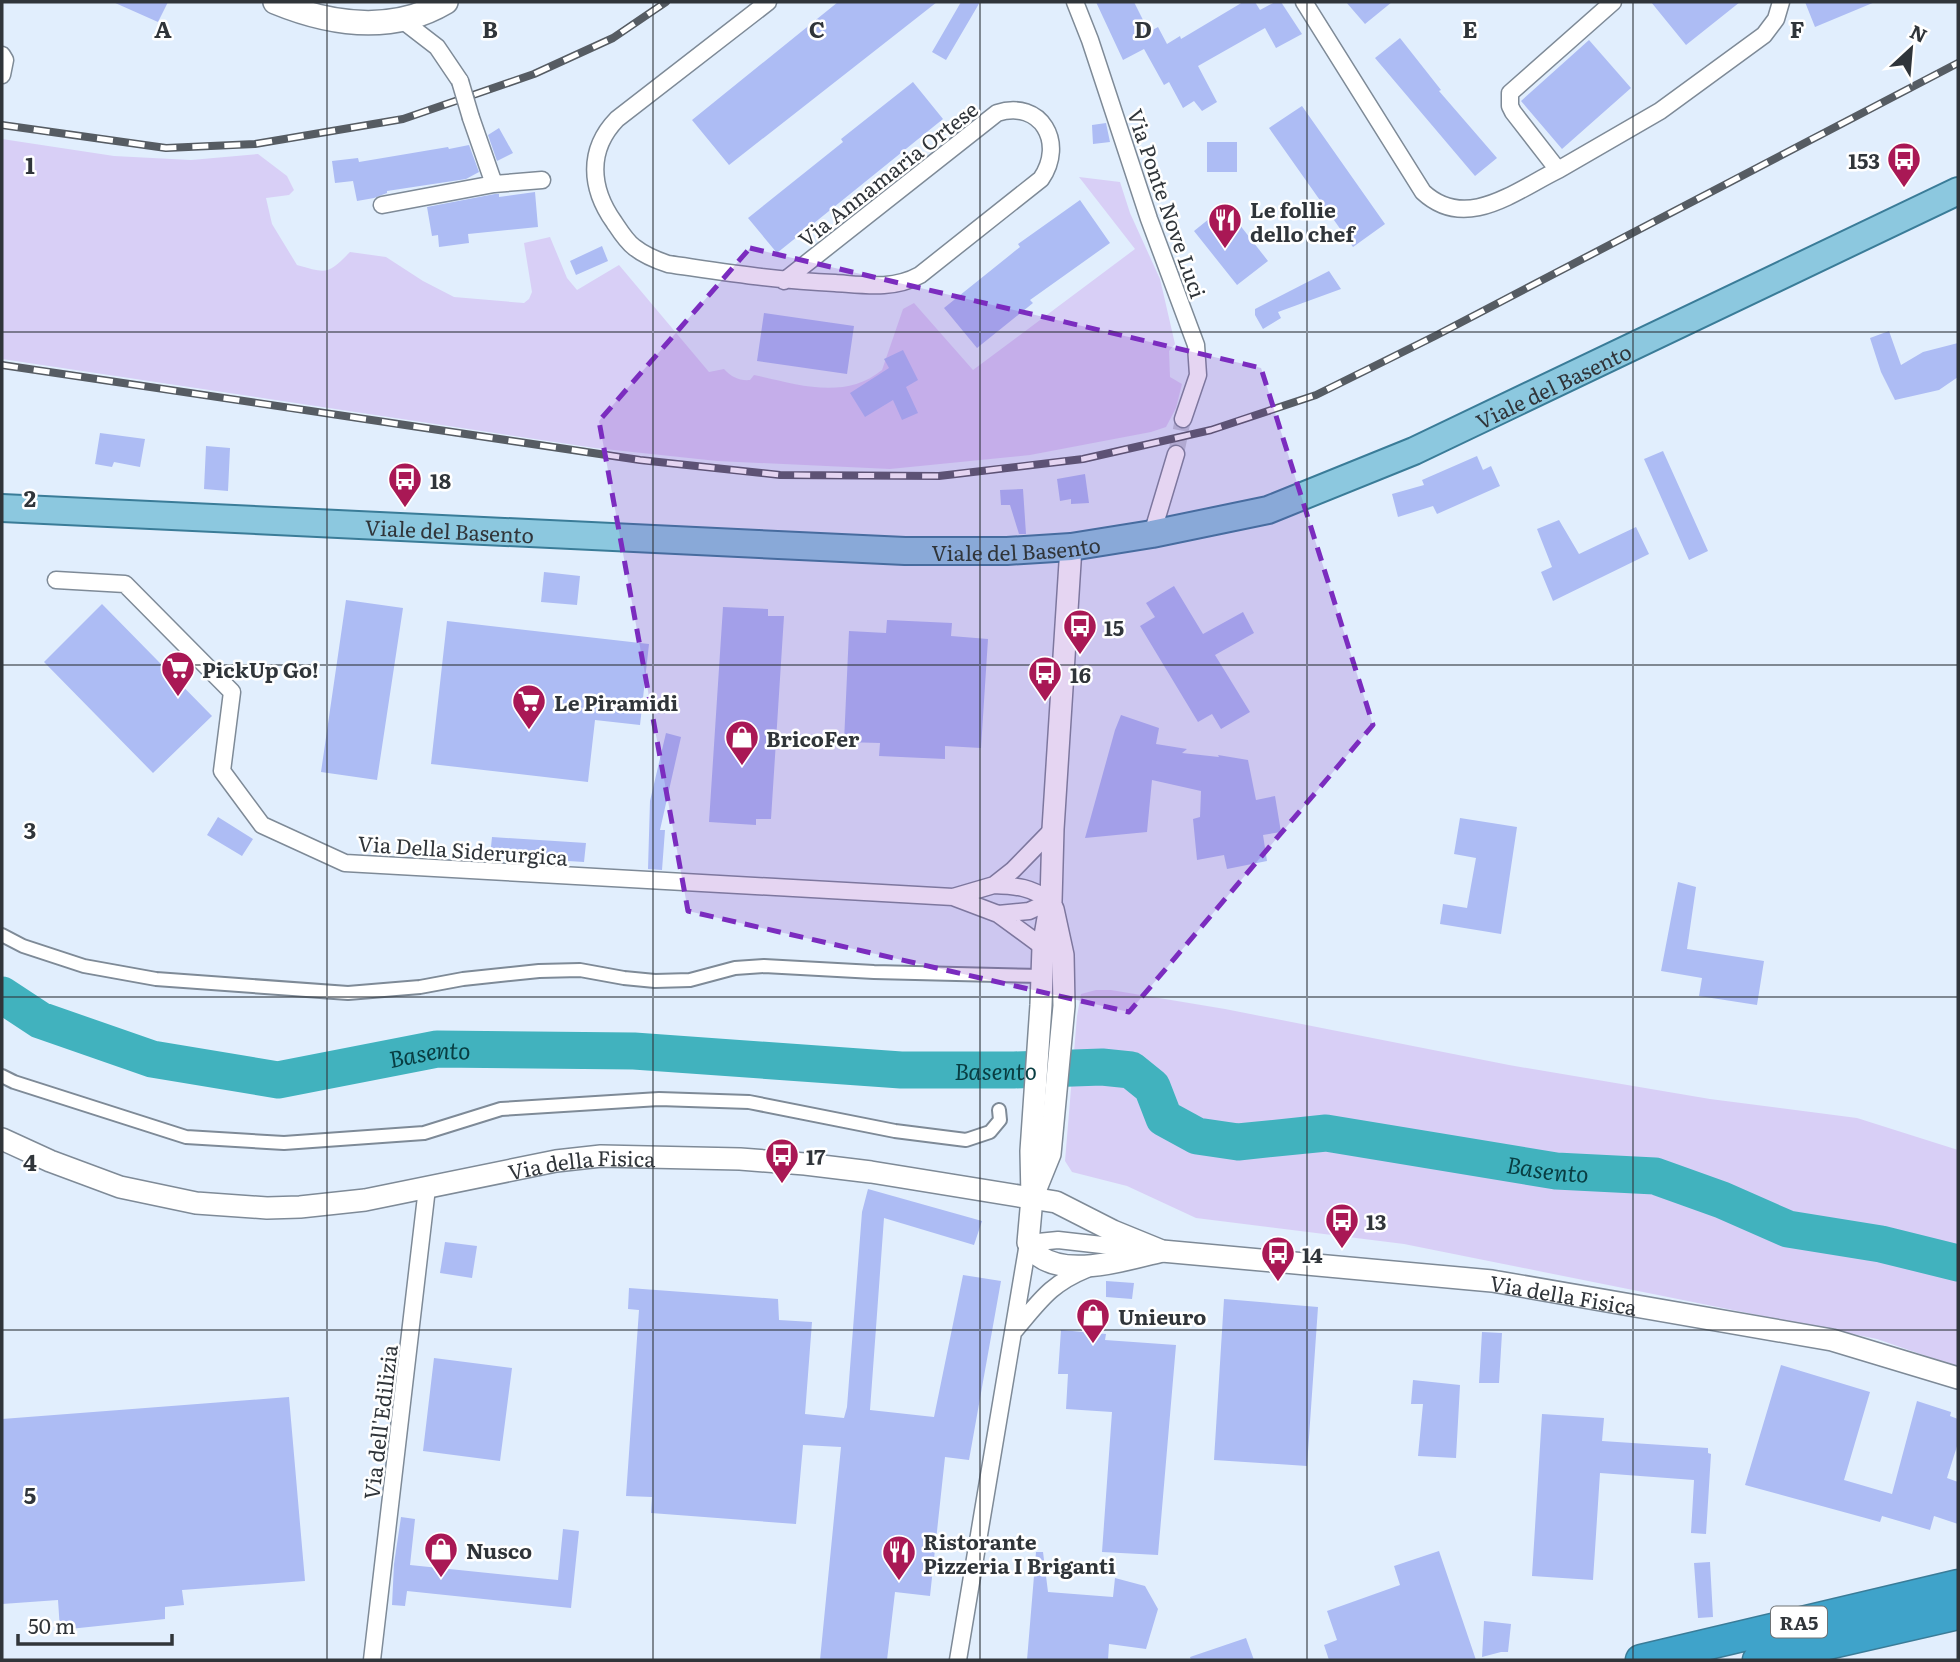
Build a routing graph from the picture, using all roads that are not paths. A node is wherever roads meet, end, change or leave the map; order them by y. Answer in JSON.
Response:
{"nodes":[{"id":1,"x":275,"y":2,"type":"edge"},
{"id":2,"x":446,"y":2,"type":"edge"},
{"id":3,"x":768,"y":2,"type":"edge"},
{"id":4,"x":1075,"y":2,"type":"edge"},
{"id":5,"x":1304,"y":2,"type":"edge"},
{"id":6,"x":1613,"y":2,"type":"edge"},
{"id":7,"x":1781,"y":2,"type":"edge"},
{"id":8,"x":402,"y":20,"type":"junction"},
{"id":9,"x":2,"y":55,"type":"edge"},
{"id":10,"x":2,"y":75,"type":"edge"},
{"id":11,"x":1558,"y":170,"type":"junction"},
{"id":12,"x":542,"y":180,"type":"dead end"},
{"id":13,"x":494,"y":184,"type":"junction"},
{"id":14,"x":1958,"y":191,"type":"edge"},
{"id":15,"x":382,"y":205,"type":"dead end"},
{"id":16,"x":784,"y":281,"type":"junction"},
{"id":17,"x":1184,"y":419,"type":"tunnel mouth"},
{"id":18,"x":1176,"y":454,"type":"tunnel mouth"},
{"id":19,"x":2,"y":508,"type":"edge"},
{"id":20,"x":1152,"y":534,"type":"junction"},
{"id":21,"x":1071,"y":547,"type":"junction"},
{"id":22,"x":55,"y":580,"type":"dead end"},
{"id":23,"x":1053,"y":829,"type":"junction"},
{"id":24,"x":994,"y":885,"type":"junction"},
{"id":25,"x":953,"y":897,"type":"junction"},
{"id":26,"x":1051,"y":901,"type":"junction"},
{"id":27,"x":998,"y":914,"type":"junction"},
{"id":28,"x":2,"y":935,"type":"edge"},
{"id":29,"x":1043,"y":947,"type":"junction"},
{"id":30,"x":1042,"y":976,"type":"junction"},
{"id":31,"x":2,"y":1076,"type":"edge"},
{"id":32,"x":999,"y":1110,"type":"dead end"},
{"id":33,"x":2,"y":1139,"type":"edge"},
{"id":34,"x":1040,"y":1152,"type":"junction"},
{"id":35,"x":427,"y":1188,"type":"junction"},
{"id":36,"x":1032,"y":1198,"type":"junction"},
{"id":37,"x":1028,"y":1243,"type":"junction"},
{"id":38,"x":1162,"y":1251,"type":"junction"},
{"id":39,"x":1091,"y":1267,"type":"junction"},
{"id":40,"x":1014,"y":1332,"type":"junction"},
{"id":41,"x":1958,"y":1378,"type":"edge"},
{"id":42,"x":1958,"y":1585,"type":"edge"},
{"id":43,"x":1958,"y":1614,"type":"edge"},
{"id":44,"x":372,"y":1660,"type":"edge"},
{"id":45,"x":958,"y":1660,"type":"edge"},
{"id":46,"x":1641,"y":1660,"type":"edge"},
{"id":47,"x":1758,"y":1660,"type":"edge"}],
"edges":[{"from":1,"to":8,"type":"main road"},
{"from":2,"to":8,"type":"main road"},
{"from":3,"to":16,"type":"street","name":"Via Annamaria Ortese"},
{"from":4,"to":17,"type":"street","name":"Via Ponte Nove Luci"},
{"from":5,"to":11,"type":"street"},
{"from":6,"to":11,"type":"street"},
{"from":7,"to":11,"type":"street"},
{"from":8,"to":13,"type":"street","bridge":true},
{"from":9,"to":10,"type":"street"},
{"from":12,"to":13,"type":"street"},
{"from":13,"to":15,"type":"street"},
{"from":14,"to":20,"type":"main road","name":"Viale del Basento"},
{"from":16,"to":16,"type":"street","name":"Via Annamaria Ortese"},
{"from":18,"to":20,"type":"street"},
{"from":19,"to":21,"type":"main road","name":"Viale del Basento"},
{"from":20,"to":21,"type":"main road","name":"Viale del Basento"},
{"from":21,"to":23,"type":"street"},
{"from":22,"to":25,"type":"street","name":"Via Della Siderurgica"},
{"from":23,"to":24,"type":"street","name":"Via Della Siderurgica"},
{"from":23,"to":26,"type":"street"},
{"from":24,"to":25,"type":"street","name":"Via Della Siderurgica"},
{"from":24,"to":26,"type":"street","name":"Via Della Siderurgica"},
{"from":25,"to":27,"type":"street","name":"Via Della Siderurgica"},
{"from":26,"to":27,"type":"street","name":"Via Della Siderurgica"},
{"from":26,"to":29,"type":"street"},
{"from":26,"to":34,"type":"street"},
{"from":27,"to":29,"type":"street","name":"Via Della Siderurgica"},
{"from":28,"to":30,"type":"street"},
{"from":29,"to":30,"type":"street"},
{"from":30,"to":34,"type":"street"},
{"from":31,"to":32,"type":"street"},
{"from":33,"to":35,"type":"street","name":"Via della Fisica"},
{"from":34,"to":36,"type":"street"},
{"from":35,"to":36,"type":"street","name":"Via della Fisica"},
{"from":35,"to":44,"type":"street","name":"Via dell'Edilizia"},
{"from":36,"to":37,"type":"street"},
{"from":36,"to":38,"type":"street","name":"Via della Fisica"},
{"from":37,"to":38,"type":"street"},
{"from":37,"to":39,"type":"street","name":"Via della Fisica"},
{"from":37,"to":40,"type":"street"},
{"from":38,"to":39,"type":"street","name":"Via della Fisica"},
{"from":38,"to":41,"type":"street","name":"Via della Fisica"},
{"from":39,"to":40,"type":"street"},
{"from":40,"to":45,"type":"street"},
{"from":42,"to":46,"type":"highway","number":"RA5"},
{"from":43,"to":47,"type":"highway","number":"RA5"}]}
